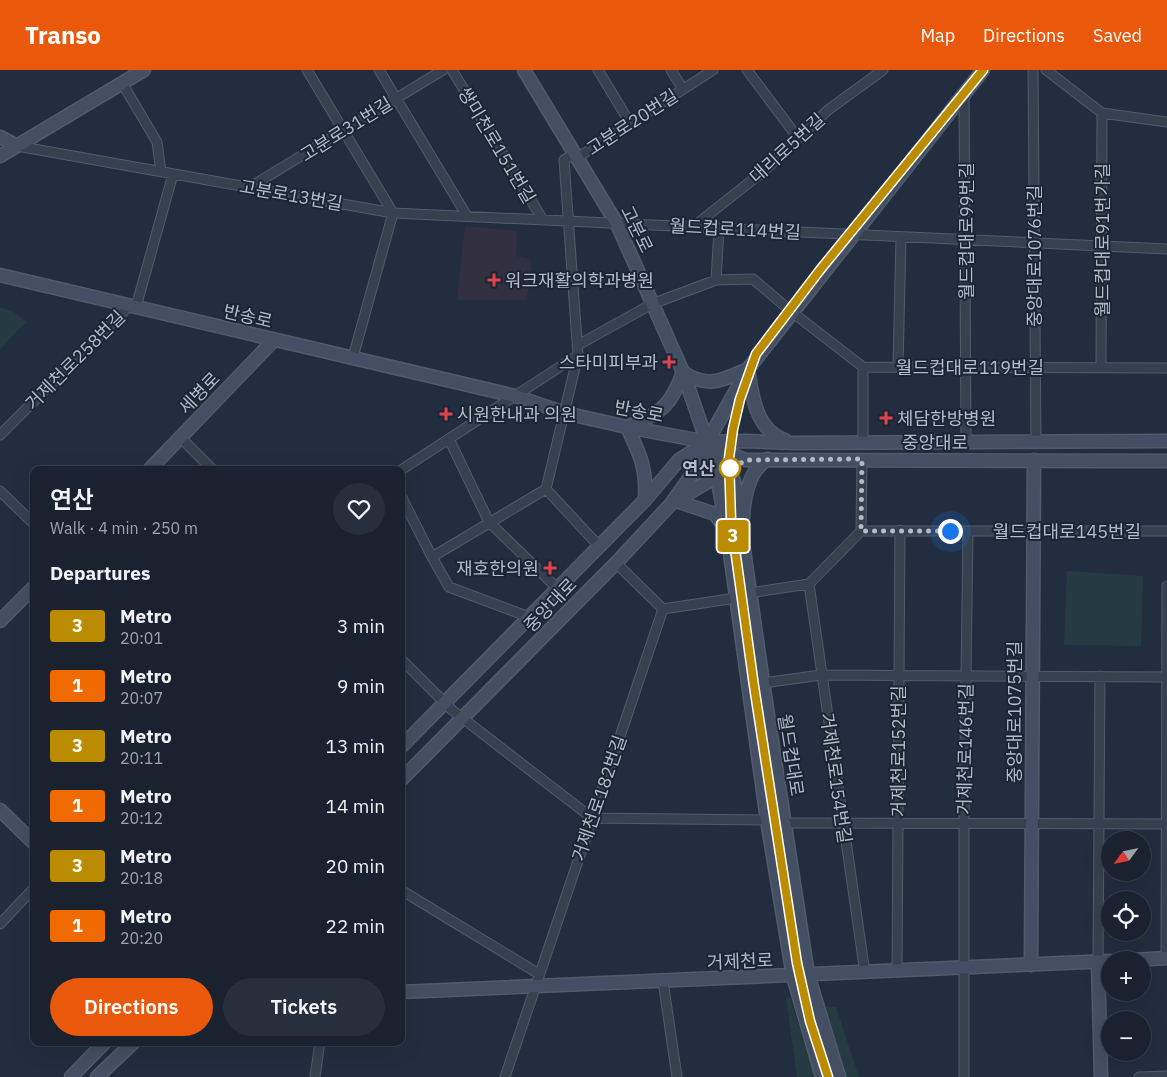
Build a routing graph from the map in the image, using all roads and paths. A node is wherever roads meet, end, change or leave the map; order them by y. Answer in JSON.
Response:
{"nodes":[{"id":1,"x":144,"y":70,"type":"edge"},
{"id":2,"x":307,"y":70,"type":"edge"},
{"id":3,"x":379,"y":70,"type":"edge"},
{"id":4,"x":443,"y":70,"type":"edge"},
{"id":5,"x":452,"y":70,"type":"edge"},
{"id":6,"x":524,"y":70,"type":"edge"},
{"id":7,"x":598,"y":70,"type":"edge"},
{"id":8,"x":671,"y":70,"type":"edge"},
{"id":9,"x":713,"y":70,"type":"edge"},
{"id":10,"x":747,"y":70,"type":"edge"},
{"id":11,"x":883,"y":70,"type":"edge"},
{"id":12,"x":983,"y":70,"type":"edge"},
{"id":13,"x":1033,"y":70,"type":"edge"},
{"id":14,"x":1046,"y":70,"type":"edge"},
{"id":15,"x":122,"y":83,"type":"junction"},
{"id":16,"x":683,"y":89,"type":"junction"},
{"id":17,"x":964,"y":94,"type":"junction"},
{"id":18,"x":396,"y":98,"type":"junction"},
{"id":19,"x":1102,"y":113,"type":"junction"},
{"id":20,"x":1167,"y":122,"type":"edge"},
{"id":21,"x":630,"y":123,"type":"junction"},
{"id":22,"x":344,"y":131,"type":"junction"},
{"id":23,"x":0,"y":137,"type":"edge"},
{"id":24,"x":798,"y":138,"type":"junction"},
{"id":25,"x":17,"y":146,"type":"junction"},
{"id":26,"x":0,"y":156,"type":"edge"},
{"id":27,"x":576,"y":156,"type":"junction"},
{"id":28,"x":161,"y":172,"type":"junction"},
{"id":29,"x":173,"y":174,"type":"junction"},
{"id":30,"x":250,"y":187,"type":"junction"},
{"id":31,"x":393,"y":212,"type":"junction"},
{"id":32,"x":467,"y":216,"type":"junction"},
{"id":33,"x":543,"y":220,"type":"junction"},
{"id":34,"x":568,"y":221,"type":"junction"},
{"id":35,"x":617,"y":224,"type":"junction"},
{"id":36,"x":693,"y":227,"type":"junction"},
{"id":37,"x":719,"y":229,"type":"junction"},
{"id":38,"x":853,"y":235,"type":"junction"},
{"id":39,"x":901,"y":237,"type":"junction"},
{"id":40,"x":966,"y":240,"type":"junction"},
{"id":41,"x":1034,"y":243,"type":"junction"},
{"id":42,"x":1102,"y":246,"type":"junction"},
{"id":43,"x":1167,"y":249,"type":"edge"},
{"id":44,"x":0,"y":275,"type":"edge"},
{"id":45,"x":716,"y":280,"type":"junction"},
{"id":46,"x":652,"y":304,"type":"junction"},
{"id":47,"x":132,"y":307,"type":"junction"},
{"id":48,"x":792,"y":312,"type":"junction"},
{"id":49,"x":274,"y":340,"type":"junction"},
{"id":50,"x":578,"y":345,"type":"junction"},
{"id":51,"x":578,"y":355,"type":"junction"},
{"id":52,"x":353,"y":358,"type":"junction"},
{"id":53,"x":863,"y":367,"type":"junction"},
{"id":54,"x":898,"y":367,"type":"junction"},
{"id":55,"x":966,"y":367,"type":"junction"},
{"id":56,"x":1034,"y":368,"type":"junction"},
{"id":57,"x":1101,"y":368,"type":"junction"},
{"id":58,"x":1167,"y":368,"type":"edge"},
{"id":59,"x":748,"y":369,"type":"junction"},
{"id":60,"x":683,"y":372,"type":"junction"},
{"id":61,"x":515,"y":396,"type":"junction"},
{"id":62,"x":565,"y":412,"type":"junction"},
{"id":63,"x":627,"y":427,"type":"junction"},
{"id":64,"x":0,"y":435,"type":"edge"},
{"id":65,"x":181,"y":438,"type":"junction"},
{"id":66,"x":449,"y":439,"type":"junction"},
{"id":67,"x":966,"y":441,"type":"junction"},
{"id":68,"x":1167,"y":441,"type":"edge"},
{"id":69,"x":707,"y":442,"type":"junction"},
{"id":70,"x":863,"y":442,"type":"junction"},
{"id":71,"x":1036,"y":442,"type":"junction"},
{"id":72,"x":794,"y":443,"type":"junction"},
{"id":73,"x":768,"y":459,"type":"junction"},
{"id":74,"x":862,"y":459,"type":"junction"},
{"id":75,"x":746,"y":460,"type":"junction"},
{"id":76,"x":1034,"y":460,"type":"junction"},
{"id":77,"x":1167,"y":460,"type":"edge"},
{"id":78,"x":153,"y":466,"type":"edge"},
{"id":79,"x":209,"y":466,"type":"edge"},
{"id":80,"x":405,"y":467,"type":"edge"},
{"id":81,"x":728,"y":470,"type":"junction"},
{"id":82,"x":716,"y":477,"type":"junction"},
{"id":83,"x":546,"y":489,"type":"junction"},
{"id":84,"x":0,"y":491,"type":"edge"},
{"id":85,"x":646,"y":500,"type":"junction"},
{"id":86,"x":673,"y":502,"type":"junction"},
{"id":87,"x":405,"y":504,"type":"edge"},
{"id":88,"x":30,"y":520,"type":"edge"},
{"id":89,"x":489,"y":522,"type":"junction"},
{"id":90,"x":900,"y":530,"type":"junction"},
{"id":91,"x":726,"y":531,"type":"junction"},
{"id":92,"x":861,"y":531,"type":"junction"},
{"id":93,"x":968,"y":531,"type":"junction"},
{"id":94,"x":1034,"y":531,"type":"junction"},
{"id":95,"x":1167,"y":531,"type":"edge"},
{"id":96,"x":741,"y":537,"type":"junction"},
{"id":97,"x":599,"y":546,"type":"junction"},
{"id":98,"x":432,"y":557,"type":"junction"},
{"id":99,"x":616,"y":563,"type":"junction"},
{"id":100,"x":809,"y":584,"type":"junction"},
{"id":101,"x":1167,"y":586,"type":"edge"},
{"id":102,"x":557,"y":588,"type":"junction"},
{"id":103,"x":30,"y":591,"type":"edge"},
{"id":104,"x":749,"y":593,"type":"junction"},
{"id":105,"x":736,"y":598,"type":"junction"},
{"id":106,"x":663,"y":609,"type":"junction"},
{"id":107,"x":529,"y":617,"type":"junction"},
{"id":108,"x":0,"y":621,"type":"edge"},
{"id":109,"x":405,"y":663,"type":"edge"},
{"id":110,"x":821,"y":675,"type":"junction"},
{"id":111,"x":899,"y":676,"type":"junction"},
{"id":112,"x":966,"y":676,"type":"junction"},
{"id":113,"x":1032,"y":676,"type":"junction"},
{"id":114,"x":1100,"y":676,"type":"junction"},
{"id":115,"x":1167,"y":677,"type":"edge"},
{"id":116,"x":763,"y":683,"type":"junction"},
{"id":117,"x":449,"y":706,"type":"junction"},
{"id":118,"x":464,"y":719,"type":"junction"},
{"id":119,"x":405,"y":744,"type":"edge"},
{"id":120,"x":405,"y":776,"type":"edge"},
{"id":121,"x":0,"y":810,"type":"edge"},
{"id":122,"x":592,"y":818,"type":"junction"},
{"id":123,"x":767,"y":820,"type":"junction"},
{"id":124,"x":784,"y":823,"type":"junction"},
{"id":125,"x":843,"y":823,"type":"junction"},
{"id":126,"x":898,"y":823,"type":"junction"},
{"id":127,"x":964,"y":824,"type":"junction"},
{"id":128,"x":1031,"y":824,"type":"junction"},
{"id":129,"x":1098,"y":824,"type":"junction"},
{"id":130,"x":1167,"y":824,"type":"edge"},
{"id":131,"x":30,"y":839,"type":"edge"},
{"id":132,"x":30,"y":892,"type":"edge"},
{"id":133,"x":405,"y":892,"type":"edge"},
{"id":134,"x":0,"y":924,"type":"edge"},
{"id":135,"x":1104,"y":951,"type":"edge"},
{"id":136,"x":1167,"y":958,"type":"edge"},
{"id":137,"x":1151,"y":959,"type":"edge"},
{"id":138,"x":1101,"y":961,"type":"edge"},
{"id":139,"x":1031,"y":965,"type":"junction"},
{"id":140,"x":963,"y":968,"type":"junction"},
{"id":141,"x":897,"y":972,"type":"junction"},
{"id":142,"x":865,"y":973,"type":"junction"},
{"id":143,"x":539,"y":974,"type":"junction"},
{"id":144,"x":808,"y":975,"type":"junction"},
{"id":145,"x":792,"y":976,"type":"junction"},
{"id":146,"x":663,"y":981,"type":"junction"},
{"id":147,"x":535,"y":986,"type":"junction"},
{"id":148,"x":405,"y":992,"type":"edge"},
{"id":149,"x":1103,"y":1001,"type":"edge"},
{"id":150,"x":102,"y":1046,"type":"edge"},
{"id":151,"x":130,"y":1046,"type":"edge"},
{"id":152,"x":319,"y":1046,"type":"edge"},
{"id":153,"x":1167,"y":1076,"type":"edge"},
{"id":154,"x":72,"y":1077,"type":"edge"},
{"id":155,"x":97,"y":1077,"type":"edge"},
{"id":156,"x":315,"y":1077,"type":"edge"},
{"id":157,"x":505,"y":1077,"type":"edge"},
{"id":158,"x":677,"y":1077,"type":"edge"},
{"id":159,"x":822,"y":1077,"type":"edge"},
{"id":160,"x":839,"y":1077,"type":"edge"},
{"id":161,"x":964,"y":1077,"type":"edge"},
{"id":162,"x":1101,"y":1077,"type":"edge"},
{"id":163,"x":1139,"y":1077,"type":"edge"}],
"edges":[{"from":1,"to":15,"type":"main road"},
{"from":2,"to":22,"type":"street"},
{"from":3,"to":18,"type":"street"},
{"from":4,"to":18,"type":"street","name":"고분로31번길"},
{"from":5,"to":33,"type":"street","name":"쌍미천로151번길"},
{"from":6,"to":27,"type":"main road","name":"고분로"},
{"from":7,"to":21,"type":"street"},
{"from":8,"to":16,"type":"street"},
{"from":9,"to":16,"type":"street","name":"고분로20번길"},
{"from":10,"to":24,"type":"street"},
{"from":11,"to":24,"type":"street","name":"대리로5번길"},
{"from":12,"to":17,"type":"main road"},
{"from":13,"to":41,"type":"street","name":"중앙대로1076번길"},
{"from":14,"to":19,"type":"street"},
{"from":15,"to":25,"type":"main road"},
{"from":15,"to":28,"type":"street"},
{"from":16,"to":21,"type":"street","name":"고분로20번길"},
{"from":17,"to":38,"type":"main road"},
{"from":17,"to":40,"type":"street","name":"월드컵대로99번길"},
{"from":18,"to":22,"type":"street","name":"고분로31번길"},
{"from":18,"to":32,"type":"street"},
{"from":19,"to":20,"type":"street"},
{"from":19,"to":42,"type":"street","name":"월드컵대로91번가길"},
{"from":21,"to":27,"type":"street","name":"고분로20번길"},
{"from":22,"to":30,"type":"street","name":"고분로31번길"},
{"from":22,"to":31,"type":"street"},
{"from":23,"to":25,"type":"main road"},
{"from":24,"to":36,"type":"street","name":"대리로5번길"},
{"from":25,"to":26,"type":"main road"},
{"from":25,"to":28,"type":"street","name":"고분로13번길"},
{"from":27,"to":34,"type":"street"},
{"from":27,"to":35,"type":"main road","name":"고분로"},
{"from":28,"to":29,"type":"street","name":"고분로13번길"},
{"from":29,"to":30,"type":"street","name":"고분로13번길"},
{"from":29,"to":47,"type":"street"},
{"from":30,"to":31,"type":"street","name":"고분로13번길"},
{"from":31,"to":32,"type":"street","name":"고분로13번길"},
{"from":31,"to":52,"type":"street"},
{"from":32,"to":33,"type":"street","name":"고분로13번길"},
{"from":33,"to":34,"type":"street","name":"고분로13번길"},
{"from":34,"to":35,"type":"street","name":"고분로13번길"},
{"from":34,"to":50,"type":"street"},
{"from":35,"to":36,"type":"street","name":"월드컵로114번길"},
{"from":35,"to":46,"type":"main road","name":"고분로"},
{"from":36,"to":37,"type":"street","name":"월드컵로114번길"},
{"from":37,"to":38,"type":"street","name":"월드컵로114번길"},
{"from":37,"to":45,"type":"street"},
{"from":38,"to":39,"type":"street","name":"월드컵로114번길"},
{"from":38,"to":48,"type":"main road"},
{"from":39,"to":40,"type":"street","name":"월드컵로114번길"},
{"from":39,"to":54,"type":"street"},
{"from":40,"to":41,"type":"street","name":"월드컵로114번길"},
{"from":40,"to":55,"type":"street","name":"월드컵대로99번길"},
{"from":41,"to":42,"type":"street","name":"월드컵로114번길"},
{"from":41,"to":56,"type":"street","name":"중앙대로1076번길"},
{"from":42,"to":43,"type":"street","name":"월드컵로114번길"},
{"from":42,"to":57,"type":"street","name":"월드컵대로91번가길"},
{"from":44,"to":47,"type":"main road","name":"반송로"},
{"from":45,"to":46,"type":"street"},
{"from":45,"to":48,"type":"street"},
{"from":46,"to":50,"type":"street"},
{"from":46,"to":60,"type":"main road","name":"고분로"},
{"from":47,"to":49,"type":"main road","name":"반송로"},
{"from":47,"to":64,"type":"street","name":"거제천로258번길"},
{"from":48,"to":53,"type":"street"},
{"from":48,"to":59,"type":"main road"},
{"from":49,"to":52,"type":"main road","name":"반송로"},
{"from":49,"to":65,"type":"main road","name":"세병로"},
{"from":50,"to":51,"type":"street"},
{"from":51,"to":61,"type":"street"},
{"from":51,"to":62,"type":"street"},
{"from":52,"to":61,"type":"main road","name":"반송로"},
{"from":53,"to":54,"type":"street","name":"월드컵대로119번길"},
{"from":53,"to":70,"type":"street"},
{"from":54,"to":55,"type":"street","name":"월드컵대로119번길"},
{"from":55,"to":56,"type":"street","name":"월드컵대로119번길"},
{"from":55,"to":67,"type":"street","name":"월드컵대로99번길"},
{"from":56,"to":57,"type":"street","name":"월드컵대로119번길"},
{"from":56,"to":71,"type":"street","name":"중앙대로1076번길"},
{"from":57,"to":58,"type":"street","name":"월드컵대로119번길"},
{"from":59,"to":60,"type":"main road"},
{"from":59,"to":69,"type":"main road"},
{"from":59,"to":72,"type":"main road"},
{"from":60,"to":63,"type":"main road"},
{"from":60,"to":69,"type":"main road","name":"고분로"},
{"from":61,"to":62,"type":"main road","name":"반송로"},
{"from":61,"to":66,"type":"street"},
{"from":62,"to":63,"type":"main road","name":"반송로"},
{"from":62,"to":83,"type":"street"},
{"from":63,"to":69,"type":"main road","name":"반송로"},
{"from":63,"to":85,"type":"main road"},
{"from":65,"to":78,"type":"main road","name":"세병로"},
{"from":65,"to":79,"type":"street"},
{"from":66,"to":80,"type":"street"},
{"from":66,"to":89,"type":"street"},
{"from":67,"to":70,"type":"main road","name":"중앙대로"},
{"from":67,"to":71,"type":"main road","name":"중앙대로"},
{"from":68,"to":71,"type":"main road","name":"중앙대로"},
{"from":69,"to":72,"type":"main road","name":"중앙대로"},
{"from":69,"to":75,"type":"main road","name":"중앙대로"},
{"from":69,"to":81,"type":"main road","name":"월드컵대로"},
{"from":69,"to":82,"type":"main road","name":"월드컵대로"},
{"from":69,"to":85,"type":"main road","name":"중앙대로"},
{"from":69,"to":86,"type":"main road","name":"중앙대로"},
{"from":70,"to":72,"type":"main road","name":"중앙대로"},
{"from":73,"to":74,"type":"main road","name":"중앙대로"},
{"from":73,"to":75,"type":"main road","name":"중앙대로"},
{"from":73,"to":96,"type":"main road"},
{"from":74,"to":76,"type":"main road","name":"중앙대로"},
{"from":74,"to":92,"type":"street"},
{"from":75,"to":81,"type":"main road"},
{"from":76,"to":77,"type":"main road","name":"중앙대로"},
{"from":76,"to":94,"type":"main road","name":"중앙대로1075번길"},
{"from":81,"to":82,"type":"main road"},
{"from":81,"to":96,"type":"main road","name":"월드컵대로"},
{"from":82,"to":86,"type":"main road"},
{"from":82,"to":91,"type":"main road","name":"월드컵대로"},
{"from":83,"to":89,"type":"street"},
{"from":83,"to":97,"type":"street"},
{"from":84,"to":88,"type":"street"},
{"from":85,"to":97,"type":"main road","name":"중앙대로"},
{"from":86,"to":91,"type":"main road"},
{"from":86,"to":99,"type":"main road","name":"중앙대로"},
{"from":87,"to":98,"type":"street"},
{"from":89,"to":98,"type":"street"},
{"from":89,"to":102,"type":"street"},
{"from":90,"to":92,"type":"street","name":"월드컵대로145번길"},
{"from":90,"to":93,"type":"street","name":"월드컵대로145번길"},
{"from":90,"to":111,"type":"street","name":"거제천로152번길"},
{"from":91,"to":105,"type":"main road","name":"월드컵대로"},
{"from":92,"to":100,"type":"street"},
{"from":93,"to":94,"type":"street","name":"월드컵대로145번길"},
{"from":93,"to":112,"type":"street","name":"거제천로146번길"},
{"from":94,"to":95,"type":"street","name":"월드컵대로145번길"},
{"from":94,"to":113,"type":"main road","name":"중앙대로1075번길"},
{"from":96,"to":104,"type":"main road","name":"월드컵대로"},
{"from":97,"to":102,"type":"main road","name":"중앙대로"},
{"from":98,"to":107,"type":"street"},
{"from":99,"to":106,"type":"street"},
{"from":99,"to":118,"type":"main road","name":"중앙대로"},
{"from":100,"to":104,"type":"street"},
{"from":100,"to":110,"type":"street","name":"거제천로154번길"},
{"from":101,"to":115,"type":"street"},
{"from":102,"to":107,"type":"main road","name":"중앙대로"},
{"from":103,"to":108,"type":"main road"},
{"from":104,"to":116,"type":"main road","name":"월드컵대로"},
{"from":105,"to":106,"type":"street"},
{"from":105,"to":123,"type":"main road","name":"월드컵대로"},
{"from":106,"to":122,"type":"street","name":"거제천로182번길"},
{"from":107,"to":117,"type":"main road","name":"중앙대로"},
{"from":109,"to":117,"type":"street"},
{"from":110,"to":111,"type":"street"},
{"from":110,"to":116,"type":"street"},
{"from":110,"to":125,"type":"street","name":"거제천로154번길"},
{"from":111,"to":112,"type":"street"},
{"from":111,"to":126,"type":"street","name":"거제천로152번길"},
{"from":112,"to":113,"type":"street"},
{"from":112,"to":127,"type":"street","name":"거제천로146번길"},
{"from":113,"to":114,"type":"street"},
{"from":113,"to":128,"type":"main road","name":"중앙대로1075번길"},
{"from":114,"to":115,"type":"street"},
{"from":114,"to":129,"type":"street"},
{"from":115,"to":130,"type":"street"},
{"from":116,"to":124,"type":"main road","name":"월드컵대로"},
{"from":117,"to":118,"type":"street"},
{"from":117,"to":119,"type":"main road","name":"중앙대로"},
{"from":118,"to":120,"type":"main road","name":"중앙대로"},
{"from":118,"to":122,"type":"street"},
{"from":121,"to":131,"type":"main road"},
{"from":122,"to":123,"type":"street"},
{"from":122,"to":143,"type":"street","name":"거제천로182번길"},
{"from":123,"to":145,"type":"main road","name":"월드컵대로"},
{"from":124,"to":125,"type":"street"},
{"from":124,"to":144,"type":"main road","name":"월드컵대로"},
{"from":125,"to":126,"type":"street"},
{"from":125,"to":142,"type":"street","name":"거제천로154번길"},
{"from":126,"to":127,"type":"street"},
{"from":126,"to":141,"type":"street","name":"거제천로152번길"},
{"from":127,"to":128,"type":"street"},
{"from":127,"to":140,"type":"street","name":"거제천로146번길"},
{"from":128,"to":129,"type":"street"},
{"from":128,"to":139,"type":"main road","name":"중앙대로1075번길"},
{"from":129,"to":130,"type":"street"},
{"from":129,"to":135,"type":"street"},
{"from":130,"to":136,"type":"street"},
{"from":132,"to":134,"type":"street"},
{"from":133,"to":143,"type":"street"},
{"from":136,"to":137,"type":"main road"},
{"from":138,"to":139,"type":"main road","name":"거제천로"},
{"from":139,"to":140,"type":"main road","name":"거제천로"},
{"from":140,"to":141,"type":"main road","name":"거제천로"},
{"from":140,"to":161,"type":"street","name":"거제천로146번길"},
{"from":141,"to":142,"type":"main road","name":"거제천로"},
{"from":142,"to":144,"type":"main road","name":"거제천로"},
{"from":143,"to":147,"type":"street","name":"거제천로182번길"},
{"from":144,"to":145,"type":"main road","name":"거제천로"},
{"from":144,"to":160,"type":"main road","name":"월드컵대로"},
{"from":145,"to":146,"type":"main road","name":"거제천로"},
{"from":145,"to":159,"type":"main road","name":"월드컵대로"},
{"from":146,"to":147,"type":"main road","name":"거제천로"},
{"from":146,"to":158,"type":"street"},
{"from":147,"to":148,"type":"main road","name":"거제천로"},
{"from":147,"to":157,"type":"street","name":"거제천로182번길"},
{"from":149,"to":162,"type":"main road"},
{"from":150,"to":154,"type":"main road"},
{"from":151,"to":155,"type":"main road"},
{"from":152,"to":156,"type":"street"},
{"from":153,"to":163,"type":"street"}]}
